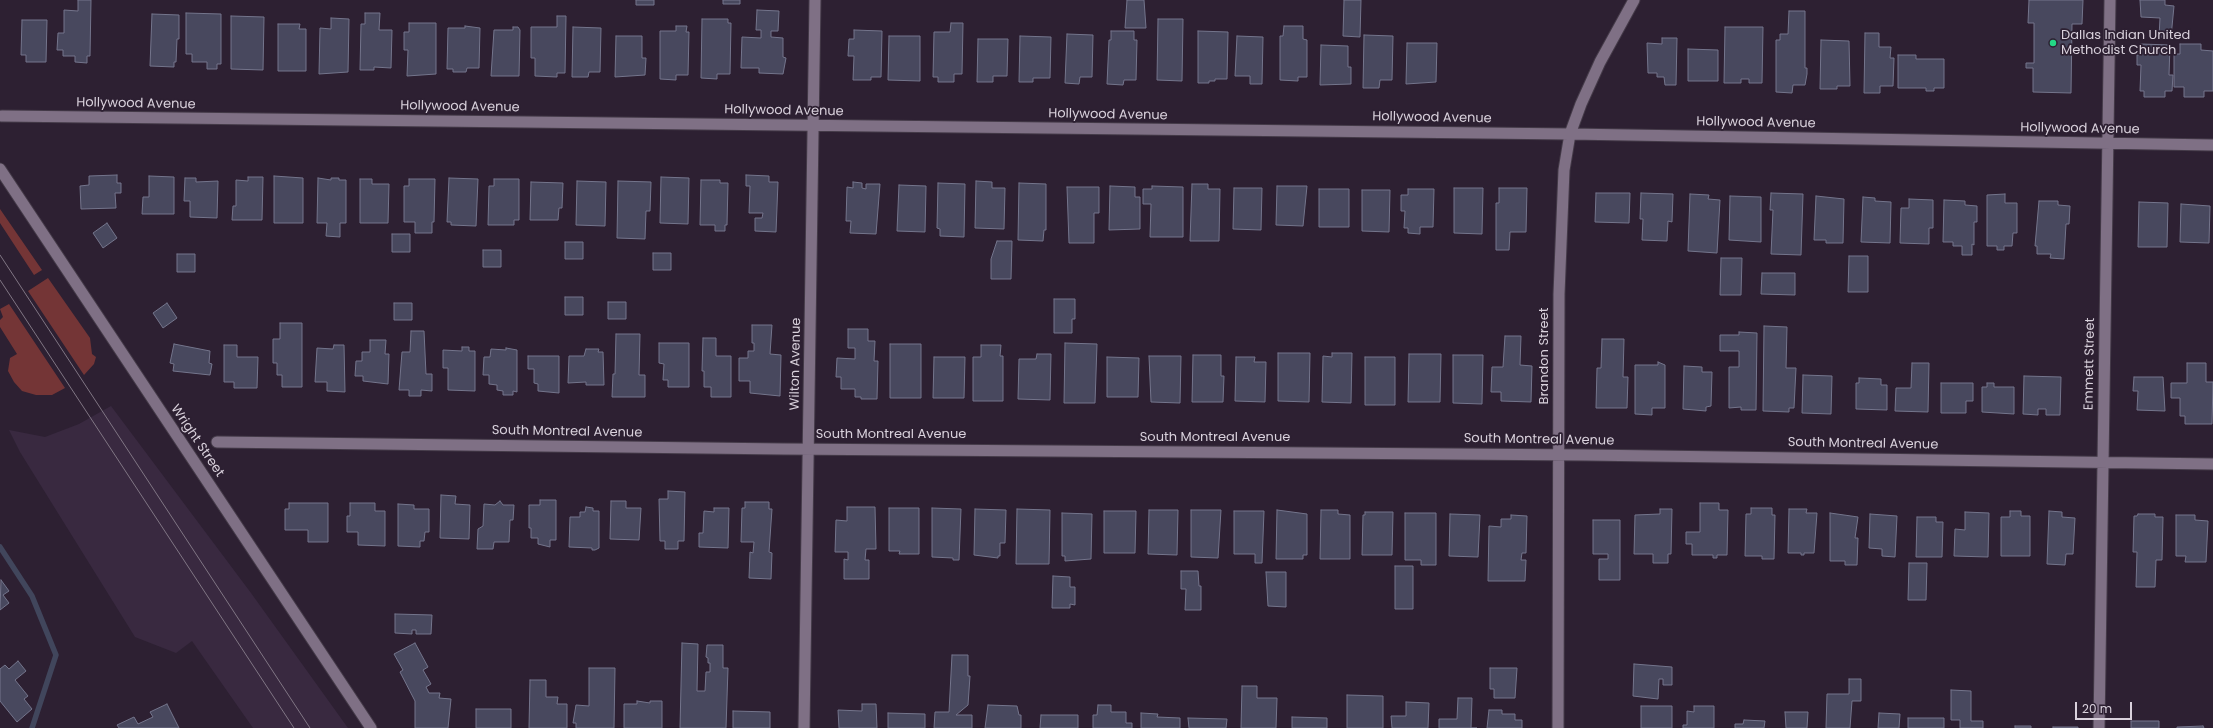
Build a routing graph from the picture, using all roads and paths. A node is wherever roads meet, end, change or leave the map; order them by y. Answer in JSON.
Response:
{"nodes":[{"id":1,"x":815,"y":0,"type":"edge"},
{"id":2,"x":1634,"y":0,"type":"edge"},
{"id":3,"x":2110,"y":0,"type":"edge"},
{"id":4,"x":2,"y":116,"type":"dead end"},
{"id":5,"x":813,"y":125,"type":"junction"},
{"id":6,"x":1570,"y":134,"type":"junction"},
{"id":7,"x":2109,"y":143,"type":"junction"},
{"id":8,"x":2213,"y":145,"type":"edge"},
{"id":9,"x":0,"y":169,"type":"edge"},
{"id":10,"x":217,"y":442,"type":"dead end"},
{"id":11,"x":808,"y":449,"type":"junction"},
{"id":12,"x":1558,"y":454,"type":"junction"},
{"id":13,"x":2103,"y":462,"type":"junction"},
{"id":14,"x":2213,"y":464,"type":"edge"},
{"id":15,"x":371,"y":728,"type":"edge"},
{"id":16,"x":804,"y":728,"type":"edge"},
{"id":17,"x":1558,"y":728,"type":"edge"},
{"id":18,"x":2099,"y":728,"type":"edge"}],
"edges":[{"from":1,"to":5,"type":"street","name":"Wilton Avenue"},
{"from":2,"to":6,"type":"street","name":"Brandon Street"},
{"from":3,"to":7,"type":"street","name":"Emmett Street"},
{"from":4,"to":5,"type":"street","name":"Hollywood Avenue"},
{"from":5,"to":6,"type":"street","name":"Hollywood Avenue"},
{"from":5,"to":11,"type":"street","name":"Wilton Avenue"},
{"from":6,"to":7,"type":"street","name":"Hollywood Avenue"},
{"from":6,"to":12,"type":"street","name":"Brandon Street"},
{"from":7,"to":8,"type":"street","name":"Hollywood Avenue"},
{"from":7,"to":13,"type":"street","name":"Emmett Street"},
{"from":9,"to":15,"type":"street","name":"Wright Street"},
{"from":10,"to":11,"type":"street","name":"South Montreal Avenue"},
{"from":11,"to":12,"type":"street","name":"South Montreal Avenue"},
{"from":11,"to":16,"type":"street","name":"Wilton Avenue"},
{"from":12,"to":13,"type":"street","name":"South Montreal Avenue"},
{"from":12,"to":17,"type":"street","name":"Brandon Street"},
{"from":13,"to":14,"type":"street","name":"South Montreal Avenue"},
{"from":13,"to":18,"type":"street","name":"Emmett Street"}]}
